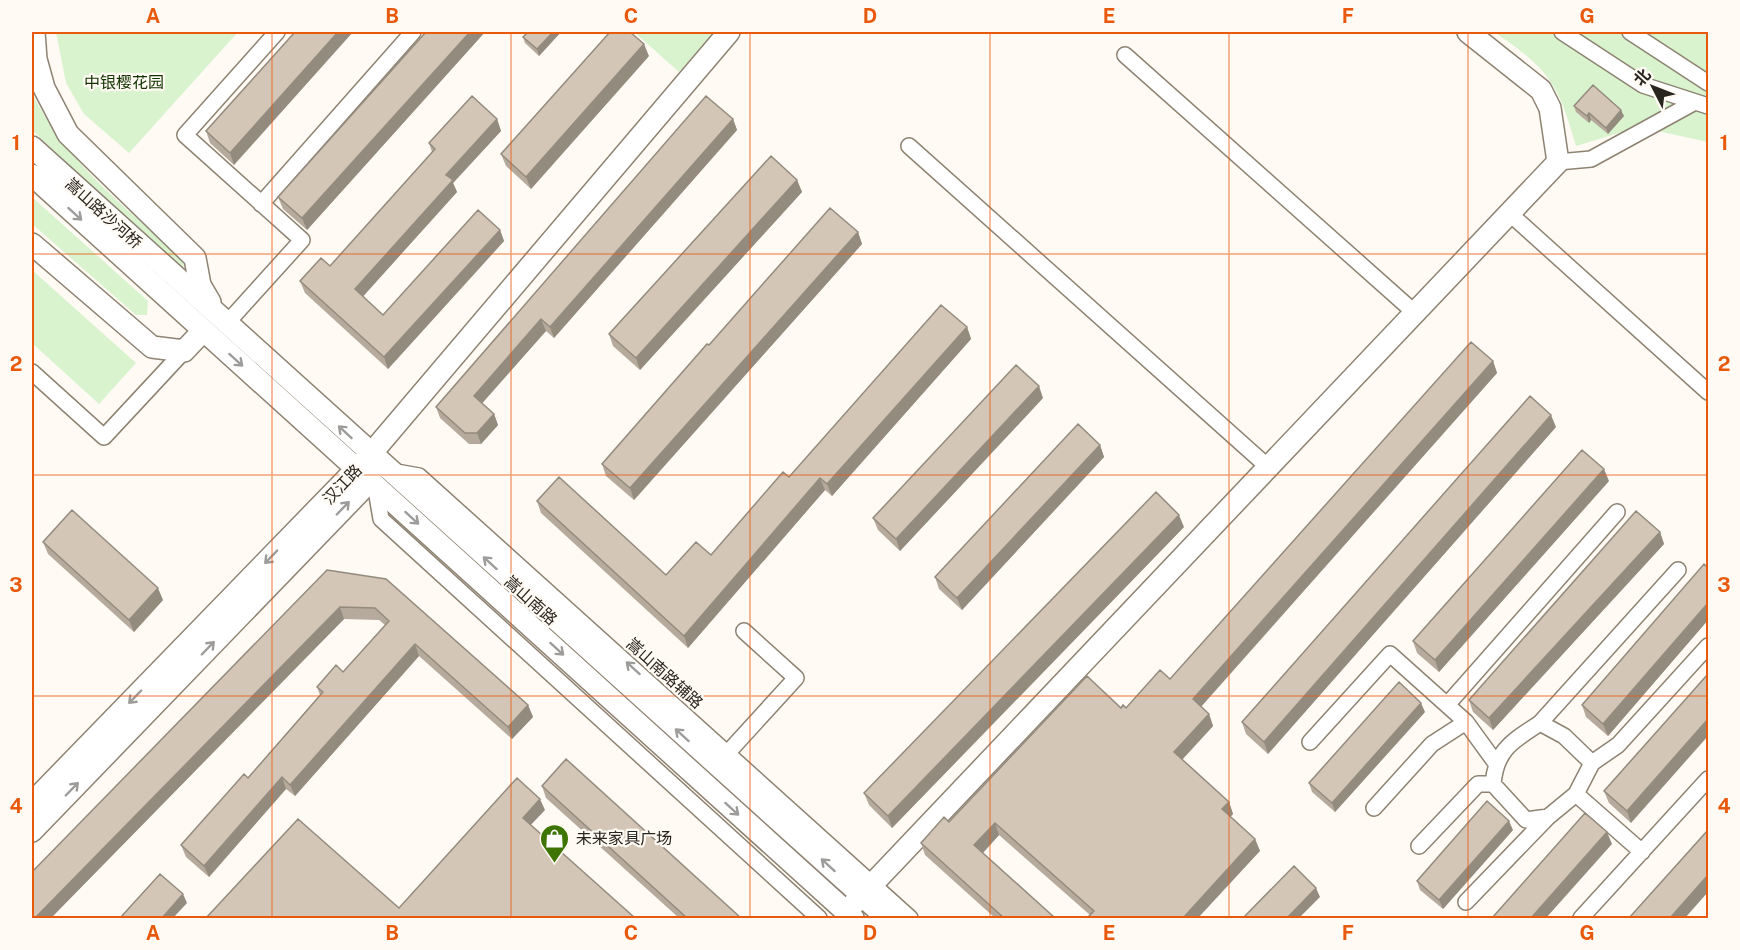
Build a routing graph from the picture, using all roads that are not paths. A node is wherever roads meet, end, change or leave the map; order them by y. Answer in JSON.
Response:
{"nodes":[{"id":1,"x":34,"y":32,"type":"edge"},
{"id":2,"x":277,"y":32,"type":"edge"},
{"id":3,"x":413,"y":32,"type":"edge"},
{"id":4,"x":729,"y":32,"type":"edge"},
{"id":5,"x":1467,"y":32,"type":"edge"},
{"id":6,"x":1562,"y":32,"type":"edge"},
{"id":7,"x":1629,"y":32,"type":"edge"},
{"id":8,"x":1125,"y":55,"type":"dead end"},
{"id":9,"x":1708,"y":83,"type":"edge"},
{"id":10,"x":1702,"y":104,"type":"edge"},
{"id":11,"x":909,"y":146,"type":"dead end"},
{"id":12,"x":32,"y":147,"type":"edge"},
{"id":13,"x":1558,"y":162,"type":"junction"},
{"id":14,"x":32,"y":175,"type":"edge"},
{"id":15,"x":261,"y":204,"type":"junction"},
{"id":16,"x":1508,"y":212,"type":"junction"},
{"id":17,"x":32,"y":244,"type":"edge"},
{"id":18,"x":170,"y":285,"type":"junction"},
{"id":19,"x":1414,"y":312,"type":"junction"},
{"id":20,"x":223,"y":319,"type":"junction"},
{"id":21,"x":203,"y":331,"type":"junction"},
{"id":22,"x":184,"y":351,"type":"junction"},
{"id":23,"x":32,"y":372,"type":"edge"},
{"id":24,"x":1708,"y":392,"type":"edge"},
{"id":25,"x":1268,"y":466,"type":"junction"},
{"id":26,"x":372,"y":472,"type":"junction"},
{"id":27,"x":1617,"y":512,"type":"dead end"},
{"id":28,"x":1678,"y":570,"type":"dead end"},
{"id":29,"x":744,"y":631,"type":"dead end"},
{"id":30,"x":1708,"y":646,"type":"edge"},
{"id":31,"x":1447,"y":705,"type":"junction"},
{"id":32,"x":1466,"y":722,"type":"junction"},
{"id":33,"x":1540,"y":723,"type":"junction"},
{"id":34,"x":1310,"y":742,"type":"dead end"},
{"id":35,"x":721,"y":759,"type":"junction"},
{"id":36,"x":1495,"y":762,"type":"junction"},
{"id":37,"x":1592,"y":763,"type":"junction"},
{"id":38,"x":1708,"y":779,"type":"edge"},
{"id":39,"x":702,"y":781,"type":"junction"},
{"id":40,"x":1493,"y":784,"type":"junction"},
{"id":41,"x":1576,"y":794,"type":"junction"},
{"id":42,"x":32,"y":803,"type":"edge"},
{"id":43,"x":1374,"y":808,"type":"dead end"},
{"id":44,"x":1548,"y":817,"type":"junction"},
{"id":45,"x":32,"y":831,"type":"edge"},
{"id":46,"x":1419,"y":846,"type":"dead end"},
{"id":47,"x":1642,"y":852,"type":"junction"},
{"id":48,"x":867,"y":889,"type":"junction"},
{"id":49,"x":1466,"y":902,"type":"dead end"},
{"id":50,"x":849,"y":915,"type":"edge"},
{"id":51,"x":819,"y":918,"type":"edge"},
{"id":52,"x":887,"y":918,"type":"edge"},
{"id":53,"x":910,"y":918,"type":"edge"},
{"id":54,"x":1581,"y":918,"type":"edge"}],
"edges":[{"from":1,"to":20,"type":"street"},
{"from":2,"to":15,"type":"street"},
{"from":3,"to":15,"type":"street"},
{"from":4,"to":26,"type":"street"},
{"from":5,"to":13,"type":"street"},
{"from":6,"to":10,"type":"street"},
{"from":7,"to":9,"type":"street"},
{"from":8,"to":19,"type":"street"},
{"from":10,"to":13,"type":"street"},
{"from":11,"to":25,"type":"street"},
{"from":12,"to":18,"type":"street","name":"嵩山路沙河桥"},
{"from":13,"to":16,"type":"street"},
{"from":14,"to":18,"type":"street","name":"嵩山路沙河桥","one_way":true},
{"from":15,"to":20,"type":"street"},
{"from":16,"to":19,"type":"street"},
{"from":16,"to":24,"type":"street"},
{"from":17,"to":22,"type":"street"},
{"from":18,"to":20,"type":"street","name":"嵩山南路"},
{"from":18,"to":21,"type":"street","name":"嵩山南路"},
{"from":19,"to":25,"type":"street"},
{"from":26,"to":20,"type":"street","name":"嵩山南路","one_way":true},
{"from":21,"to":22,"type":"street"},
{"from":21,"to":26,"type":"street","name":"嵩山南路","one_way":true},
{"from":22,"to":23,"type":"street"},
{"from":25,"to":48,"type":"street"},
{"from":35,"to":26,"type":"street","name":"嵩山南路","one_way":true},
{"from":26,"to":39,"type":"street","name":"嵩山南路","one_way":true},
{"from":26,"to":42,"type":"street","name":"汉江路","one_way":true},
{"from":45,"to":26,"type":"street","name":"汉江路","one_way":true},
{"from":26,"to":51,"type":"street"},
{"from":27,"to":31,"type":"street"},
{"from":28,"to":33,"type":"street"},
{"from":29,"to":35,"type":"street"},
{"from":30,"to":37,"type":"street"},
{"from":31,"to":32,"type":"street"},
{"from":31,"to":34,"type":"street"},
{"from":32,"to":36,"type":"street"},
{"from":32,"to":43,"type":"street"},
{"from":33,"to":36,"type":"street"},
{"from":33,"to":37,"type":"street"},
{"from":35,"to":39,"type":"street"},
{"from":48,"to":35,"type":"street","name":"嵩山南路","one_way":true},
{"from":36,"to":40,"type":"street"},
{"from":37,"to":41,"type":"street"},
{"from":38,"to":47,"type":"street"},
{"from":39,"to":50,"type":"street","name":"嵩山南路","one_way":true},
{"from":40,"to":44,"type":"street"},
{"from":40,"to":46,"type":"street"},
{"from":41,"to":44,"type":"street"},
{"from":41,"to":47,"type":"street"},
{"from":44,"to":49,"type":"street"},
{"from":47,"to":54,"type":"street"},
{"from":48,"to":50,"type":"street"},
{"from":48,"to":52,"type":"street","name":"嵩山南路"},
{"from":48,"to":53,"type":"street"}]}
